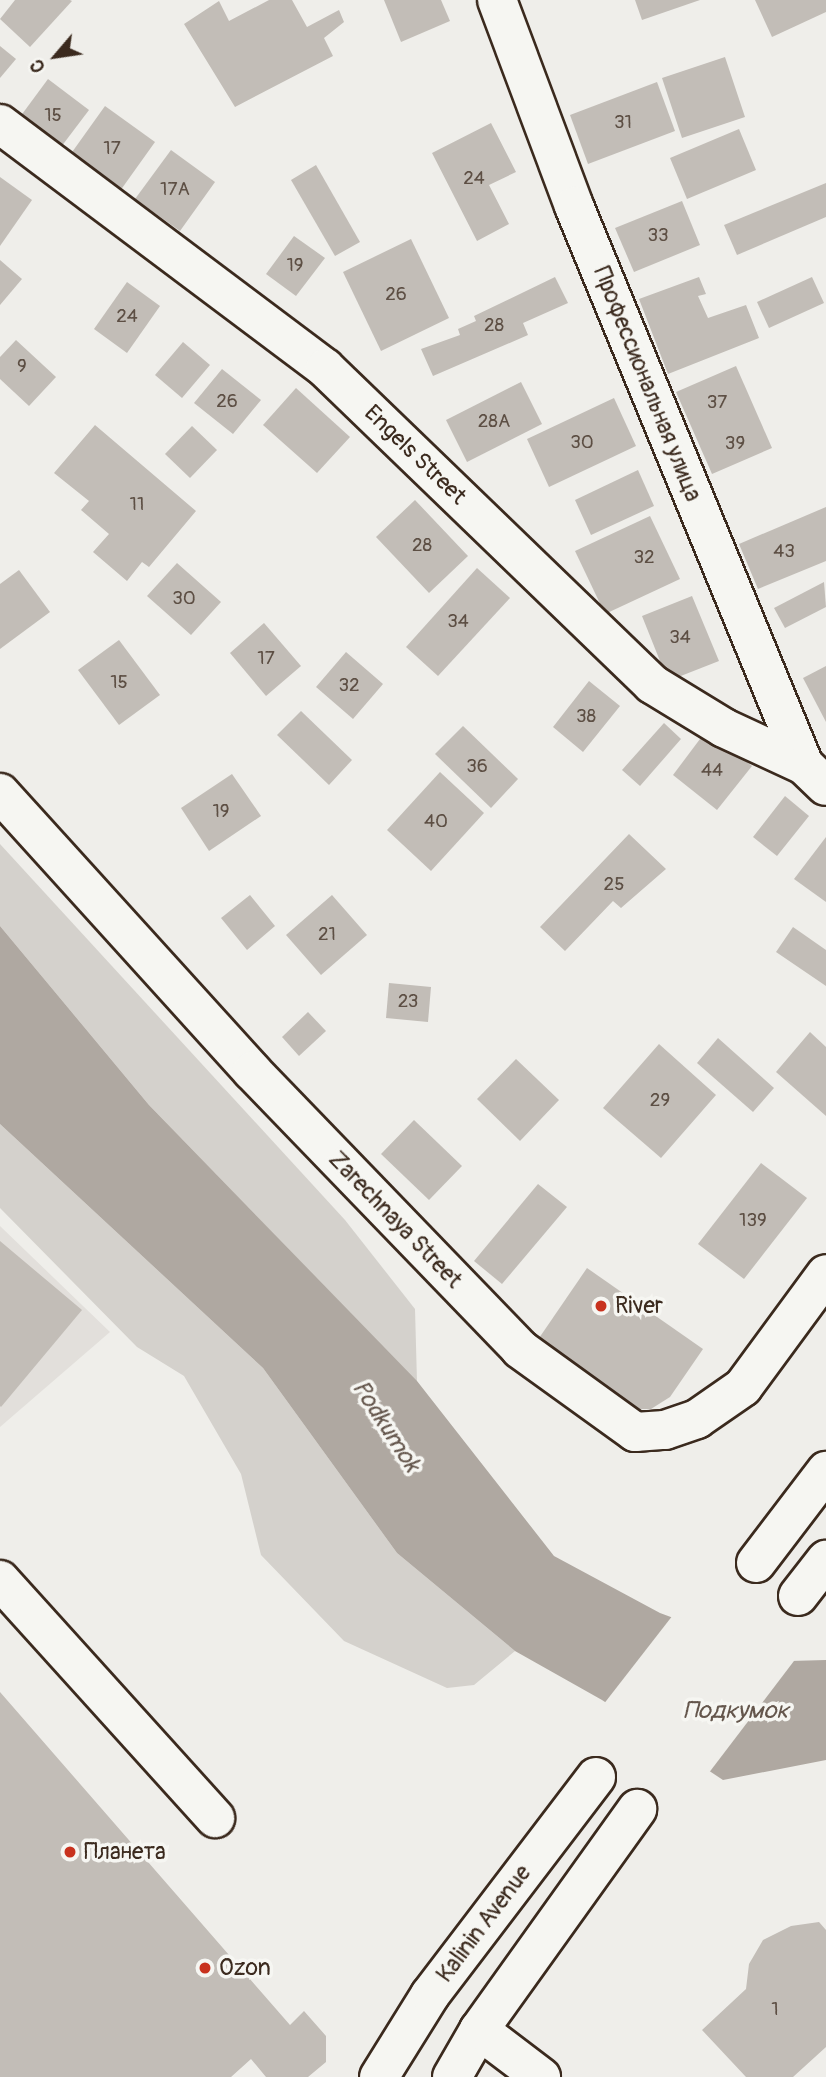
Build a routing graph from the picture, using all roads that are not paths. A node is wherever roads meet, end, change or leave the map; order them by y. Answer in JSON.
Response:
{"nodes":[{"id":1,"x":497,"y":0,"type":"edge"},
{"id":2,"x":0,"y":124,"type":"edge"},
{"id":3,"x":815,"y":776,"type":"edge"},
{"id":4,"x":0,"y":793,"type":"edge"},
{"id":5,"x":826,"y":1274,"type":"edge"},
{"id":6,"x":826,"y":1472,"type":"edge"},
{"id":7,"x":826,"y":1560,"type":"edge"},
{"id":8,"x":756,"y":1563,"type":"dead end"},
{"id":9,"x":0,"y":1580,"type":"edge"},
{"id":10,"x":798,"y":1597,"type":"dead end"},
{"id":11,"x":596,"y":1777,"type":"dead end"},
{"id":12,"x":637,"y":1809,"type":"dead end"},
{"id":13,"x":215,"y":1818,"type":"dead end"},
{"id":14,"x":479,"y":2030,"type":"junction"},
{"id":15,"x":380,"y":2077,"type":"edge"},
{"id":16,"x":452,"y":2077,"type":"edge"},
{"id":17,"x":541,"y":2077,"type":"edge"}],
"edges":[{"from":1,"to":3,"type":"street","name":"Профессиональная улица"},
{"from":2,"to":3,"type":"street","name":"Engels Street"},
{"from":4,"to":5,"type":"street","name":"Zarechnaya Street"},
{"from":6,"to":8,"type":"street"},
{"from":7,"to":10,"type":"street"},
{"from":9,"to":13,"type":"street"},
{"from":11,"to":15,"type":"street","name":"Kalinin Avenue"},
{"from":12,"to":14,"type":"street"},
{"from":14,"to":16,"type":"street"},
{"from":14,"to":17,"type":"street"}]}
